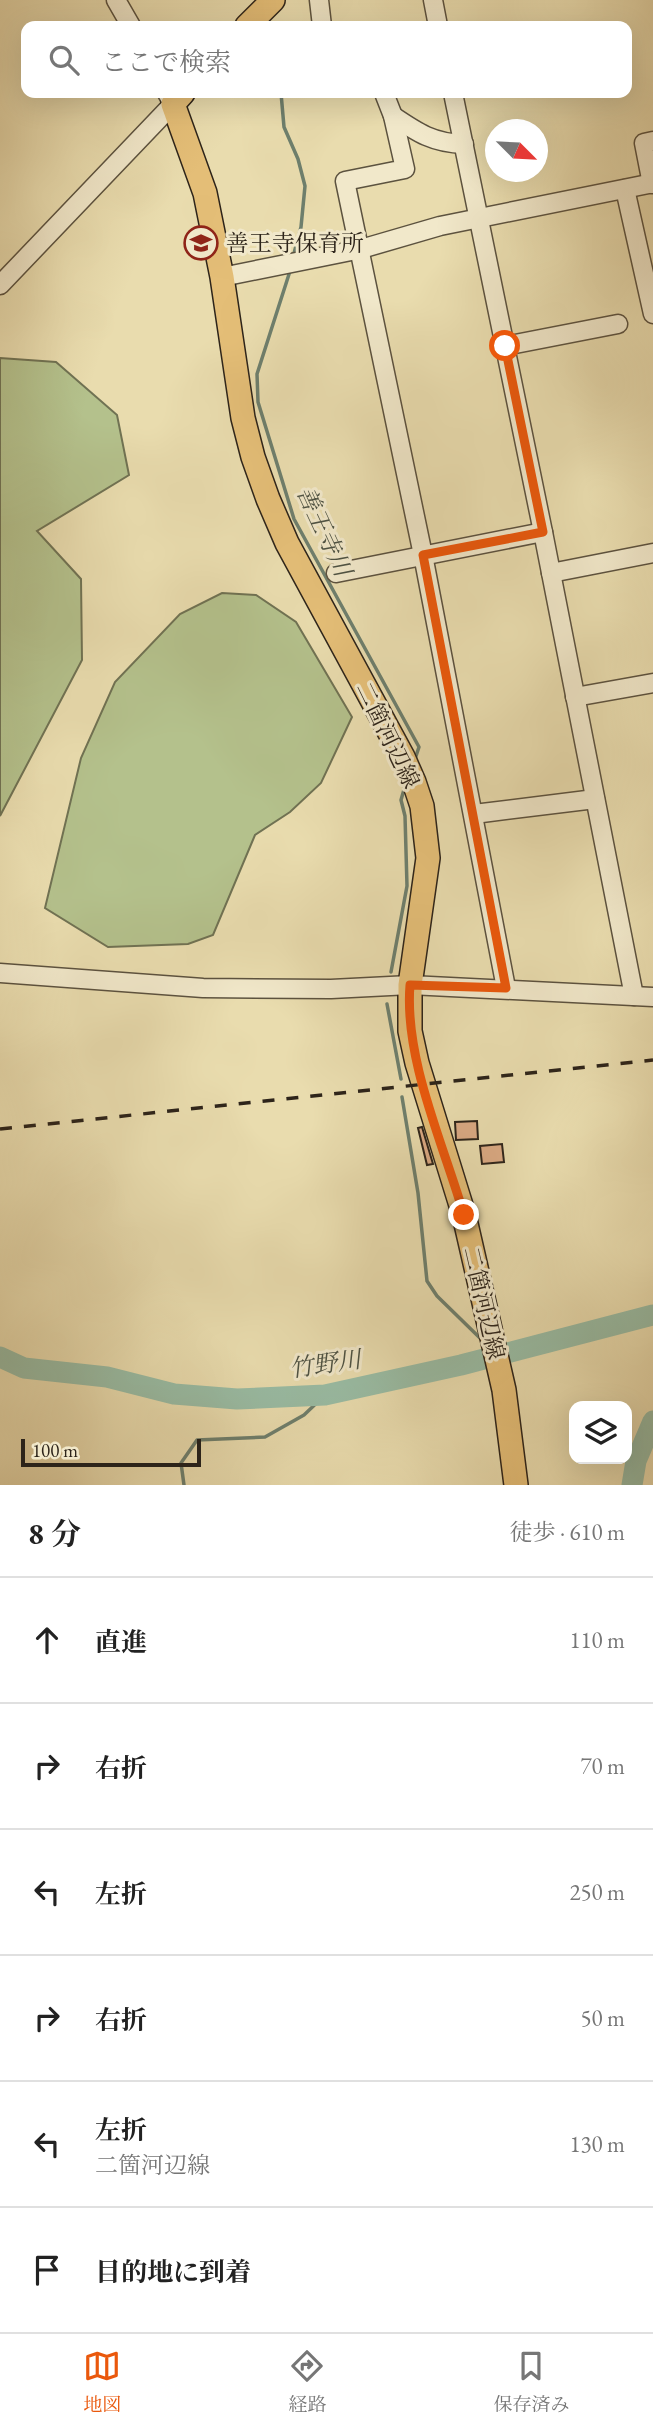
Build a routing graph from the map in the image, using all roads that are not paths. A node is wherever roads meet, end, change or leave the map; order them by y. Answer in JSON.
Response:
{"nodes":[{"id":1,"x":116,"y":0,"type":"edge"},
{"id":2,"x":319,"y":0,"type":"edge"},
{"id":3,"x":433,"y":0,"type":"edge"},
{"id":4,"x":128,"y":21,"type":"edge"},
{"id":5,"x":321,"y":21,"type":"edge"},
{"id":6,"x":437,"y":21,"type":"edge"},
{"id":7,"x":172,"y":98,"type":"edge"},
{"id":8,"x":175,"y":98,"type":"edge"},
{"id":9,"x":386,"y":98,"type":"edge"},
{"id":10,"x":454,"y":98,"type":"edge"},
{"id":11,"x":393,"y":116,"type":"junction"},
{"id":12,"x":653,"y":141,"type":"edge"},
{"id":13,"x":464,"y":144,"type":"junction"},
{"id":14,"x":652,"y":183,"type":"edge"},
{"id":15,"x":625,"y":189,"type":"junction"},
{"id":16,"x":478,"y":218,"type":"junction"},
{"id":17,"x":361,"y":249,"type":"junction"},
{"id":18,"x":222,"y":277,"type":"junction"},
{"id":19,"x":0,"y":285,"type":"edge"},
{"id":20,"x":653,"y":314,"type":"edge"},
{"id":21,"x":618,"y":324,"type":"dead end"},
{"id":22,"x":505,"y":346,"type":"junction"},
{"id":23,"x":543,"y":532,"type":"junction"},
{"id":24,"x":653,"y":553,"type":"edge"},
{"id":25,"x":423,"y":555,"type":"junction"},
{"id":26,"x":336,"y":573,"type":"dead end"},
{"id":27,"x":551,"y":573,"type":"junction"},
{"id":28,"x":653,"y":683,"type":"edge"},
{"id":29,"x":575,"y":697,"type":"junction"},
{"id":30,"x":595,"y":799,"type":"junction"},
{"id":31,"x":474,"y":814,"type":"junction"},
{"id":32,"x":0,"y":973,"type":"edge"},
{"id":33,"x":410,"y":985,"type":"junction"},
{"id":34,"x":506,"y":988,"type":"junction"},
{"id":35,"x":634,"y":996,"type":"junction"},
{"id":36,"x":653,"y":997,"type":"edge"},
{"id":37,"x":516,"y":1485,"type":"edge"}],
"edges":[{"from":1,"to":4,"type":"street"},
{"from":2,"to":5,"type":"street"},
{"from":3,"to":6,"type":"street"},
{"from":7,"to":19,"type":"street"},
{"from":8,"to":18,"type":"main road","name":"二箇河辺線"},
{"from":9,"to":11,"type":"street"},
{"from":10,"to":13,"type":"street"},
{"from":11,"to":13,"type":"street"},
{"from":11,"to":17,"type":"street"},
{"from":12,"to":14,"type":"street"},
{"from":13,"to":16,"type":"street"},
{"from":14,"to":15,"type":"street"},
{"from":15,"to":16,"type":"street"},
{"from":15,"to":20,"type":"street"},
{"from":16,"to":17,"type":"street"},
{"from":16,"to":22,"type":"street"},
{"from":17,"to":18,"type":"street"},
{"from":17,"to":25,"type":"street"},
{"from":18,"to":33,"type":"main road","name":"二箇河辺線"},
{"from":21,"to":22,"type":"street"},
{"from":22,"to":23,"type":"street"},
{"from":23,"to":25,"type":"street"},
{"from":23,"to":27,"type":"street"},
{"from":24,"to":27,"type":"street"},
{"from":25,"to":26,"type":"street"},
{"from":25,"to":31,"type":"street"},
{"from":27,"to":29,"type":"street"},
{"from":28,"to":29,"type":"street"},
{"from":29,"to":30,"type":"street"},
{"from":30,"to":31,"type":"street"},
{"from":30,"to":35,"type":"street"},
{"from":31,"to":34,"type":"street"},
{"from":32,"to":33,"type":"street"},
{"from":33,"to":34,"type":"street"},
{"from":33,"to":37,"type":"main road","name":"二箇河辺線"},
{"from":34,"to":35,"type":"street"},
{"from":35,"to":36,"type":"street"}]}
